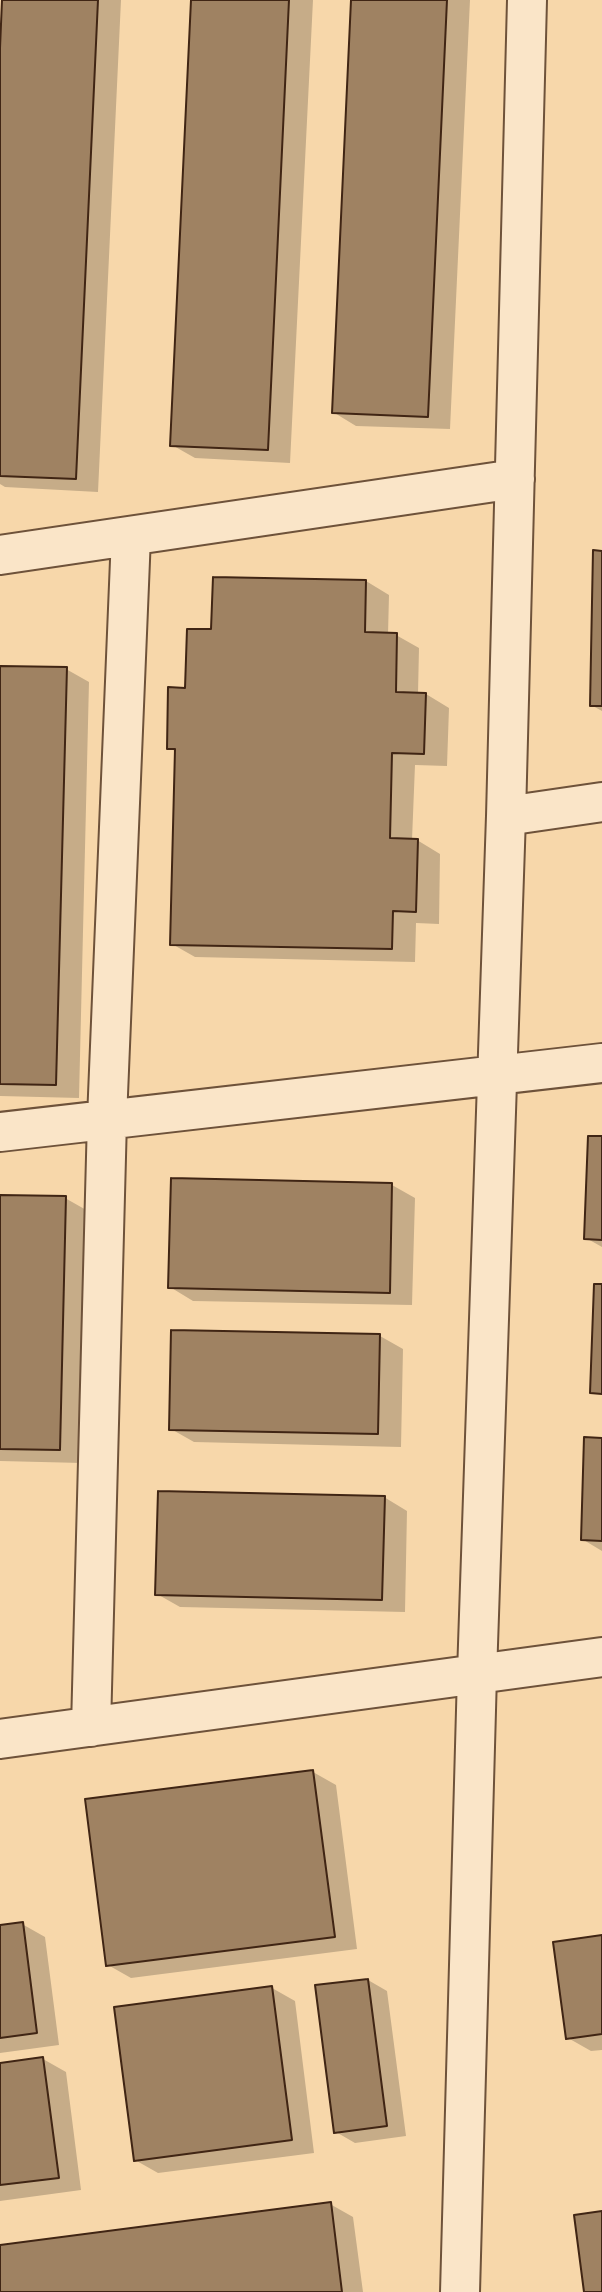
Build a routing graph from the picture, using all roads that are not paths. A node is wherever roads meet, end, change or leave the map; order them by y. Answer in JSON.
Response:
{"nodes":[{"id":1,"x":527,"y":0,"type":"edge"},
{"id":2,"x":515,"y":479,"type":"junction"},
{"id":3,"x":131,"y":536,"type":"junction"},
{"id":4,"x":0,"y":555,"type":"edge"},
{"id":5,"x":602,"y":802,"type":"edge"},
{"id":6,"x":506,"y":816,"type":"junction"},
{"id":7,"x":602,"y":1063,"type":"edge"},
{"id":8,"x":498,"y":1075,"type":"junction"},
{"id":9,"x":107,"y":1119,"type":"junction"},
{"id":10,"x":0,"y":1132,"type":"edge"},
{"id":11,"x":602,"y":1657,"type":"edge"},
{"id":12,"x":477,"y":1674,"type":"junction"},
{"id":13,"x":91,"y":1727,"type":"junction"},
{"id":14,"x":0,"y":1739,"type":"edge"},
{"id":15,"x":460,"y":2292,"type":"edge"}],
"edges":[{"from":1,"to":2,"type":"street"},
{"from":2,"to":3,"type":"street"},
{"from":2,"to":6,"type":"street"},
{"from":3,"to":4,"type":"street"},
{"from":3,"to":9,"type":"street"},
{"from":5,"to":6,"type":"street"},
{"from":6,"to":8,"type":"street"},
{"from":7,"to":8,"type":"street"},
{"from":8,"to":9,"type":"street"},
{"from":8,"to":12,"type":"street"},
{"from":9,"to":10,"type":"street"},
{"from":9,"to":13,"type":"street"},
{"from":11,"to":12,"type":"street"},
{"from":12,"to":13,"type":"street"},
{"from":12,"to":15,"type":"street"},
{"from":13,"to":14,"type":"street"}]}
